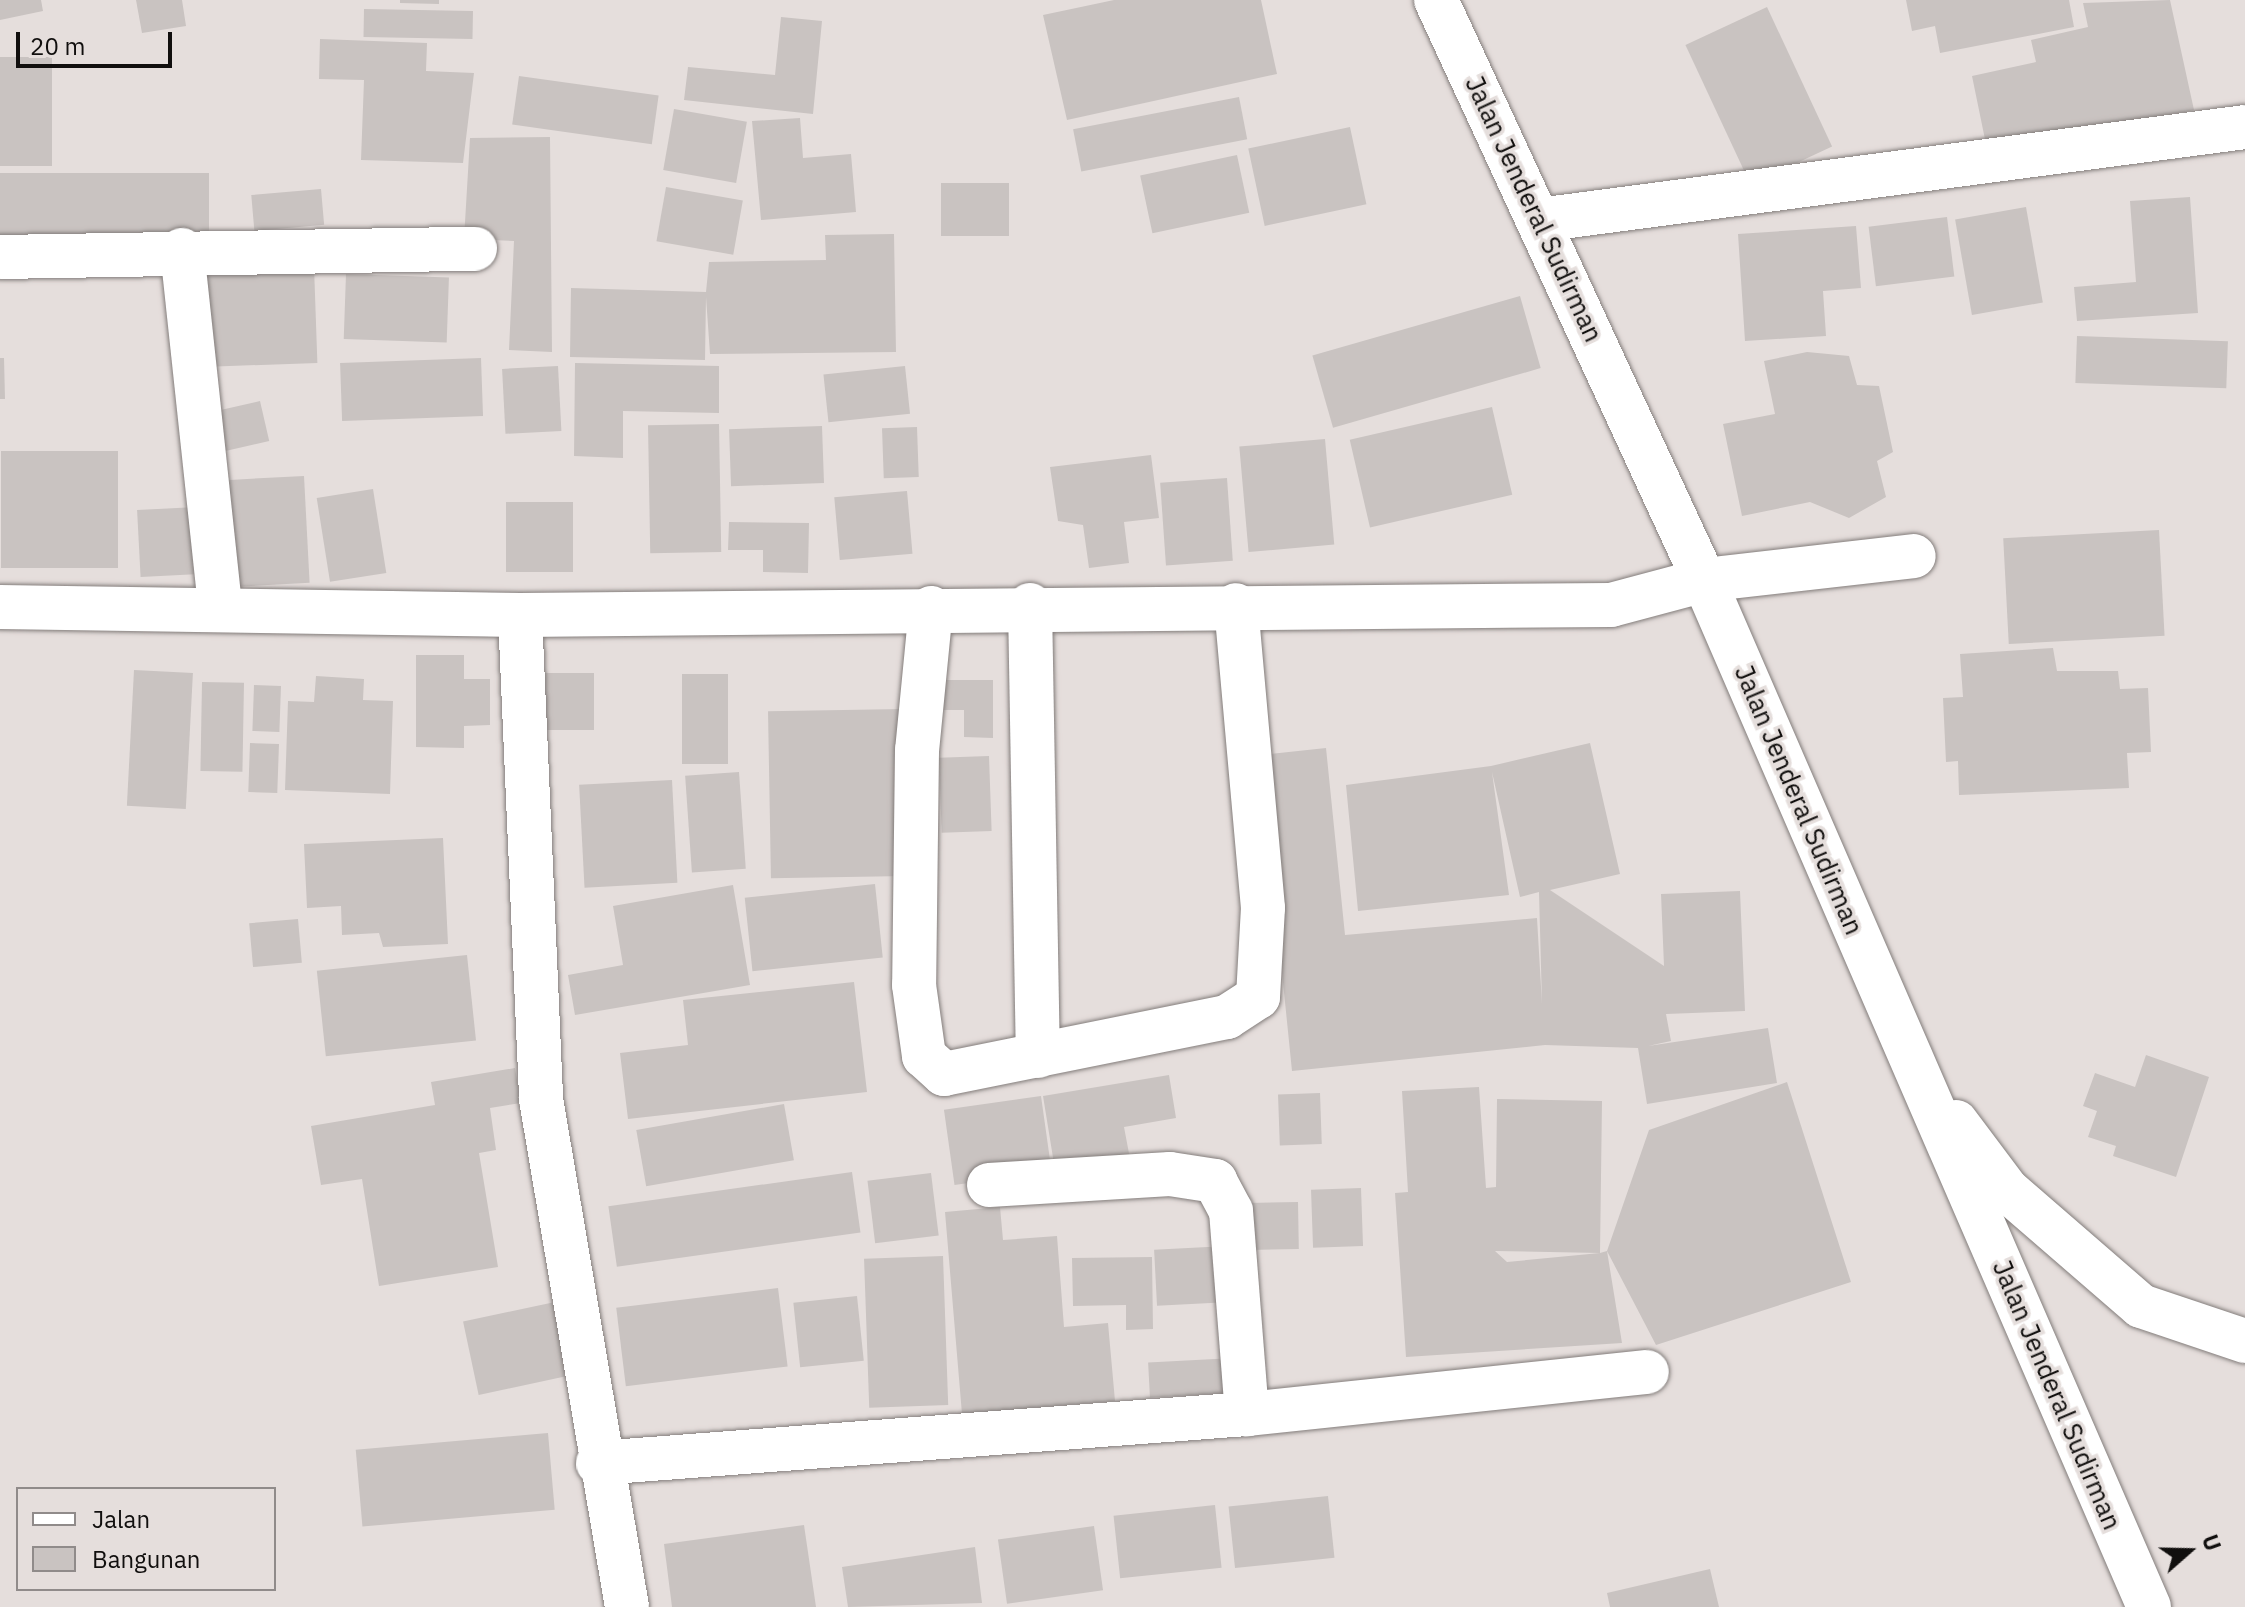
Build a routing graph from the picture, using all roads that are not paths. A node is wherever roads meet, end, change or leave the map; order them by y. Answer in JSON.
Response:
{"nodes":[{"id":1,"x":1436,"y":0,"type":"edge"},
{"id":2,"x":2245,"y":127,"type":"edge"},
{"id":3,"x":1539,"y":220,"type":"junction"},
{"id":4,"x":475,"y":249,"type":"dead end"},
{"id":5,"x":182,"y":250,"type":"junction"},
{"id":6,"x":0,"y":257,"type":"edge"},
{"id":7,"x":1914,"y":556,"type":"dead end"},
{"id":8,"x":1704,"y":580,"type":"junction"},
{"id":9,"x":1030,"y":605,"type":"junction"},
{"id":10,"x":1236,"y":605,"type":"junction"},
{"id":11,"x":220,"y":606,"type":"junction"},
{"id":12,"x":0,"y":607,"type":"edge"},
{"id":13,"x":931,"y":608,"type":"junction"},
{"id":14,"x":520,"y":615,"type":"junction"},
{"id":15,"x":1038,"y":1056,"type":"junction"},
{"id":16,"x":1913,"y":1066,"type":"junction"},
{"id":17,"x":989,"y":1185,"type":"dead end"},
{"id":18,"x":2245,"y":1341,"type":"edge"},
{"id":19,"x":1647,"y":1372,"type":"dead end"},
{"id":20,"x":1247,"y":1414,"type":"junction"},
{"id":21,"x":598,"y":1463,"type":"junction"},
{"id":22,"x":627,"y":1607,"type":"edge"},
{"id":23,"x":2149,"y":1607,"type":"edge"}],
"edges":[{"from":1,"to":3,"type":"street","name":"Jalan Jenderal Sudirman"},
{"from":2,"to":3,"type":"street"},
{"from":3,"to":8,"type":"street","name":"Jalan Jenderal Sudirman"},
{"from":4,"to":5,"type":"street"},
{"from":5,"to":6,"type":"street"},
{"from":5,"to":11,"type":"street"},
{"from":7,"to":8,"type":"street"},
{"from":8,"to":10,"type":"street"},
{"from":8,"to":16,"type":"street","name":"Jalan Jenderal Sudirman"},
{"from":9,"to":10,"type":"street"},
{"from":9,"to":13,"type":"street"},
{"from":9,"to":15,"type":"street"},
{"from":10,"to":15,"type":"street"},
{"from":11,"to":12,"type":"street"},
{"from":11,"to":14,"type":"street"},
{"from":13,"to":14,"type":"street"},
{"from":13,"to":15,"type":"street"},
{"from":14,"to":21,"type":"street"},
{"from":16,"to":18,"type":"street"},
{"from":16,"to":23,"type":"street","name":"Jalan Jenderal Sudirman"},
{"from":17,"to":20,"type":"street"},
{"from":19,"to":20,"type":"street"},
{"from":20,"to":21,"type":"street"},
{"from":21,"to":22,"type":"street"}]}
